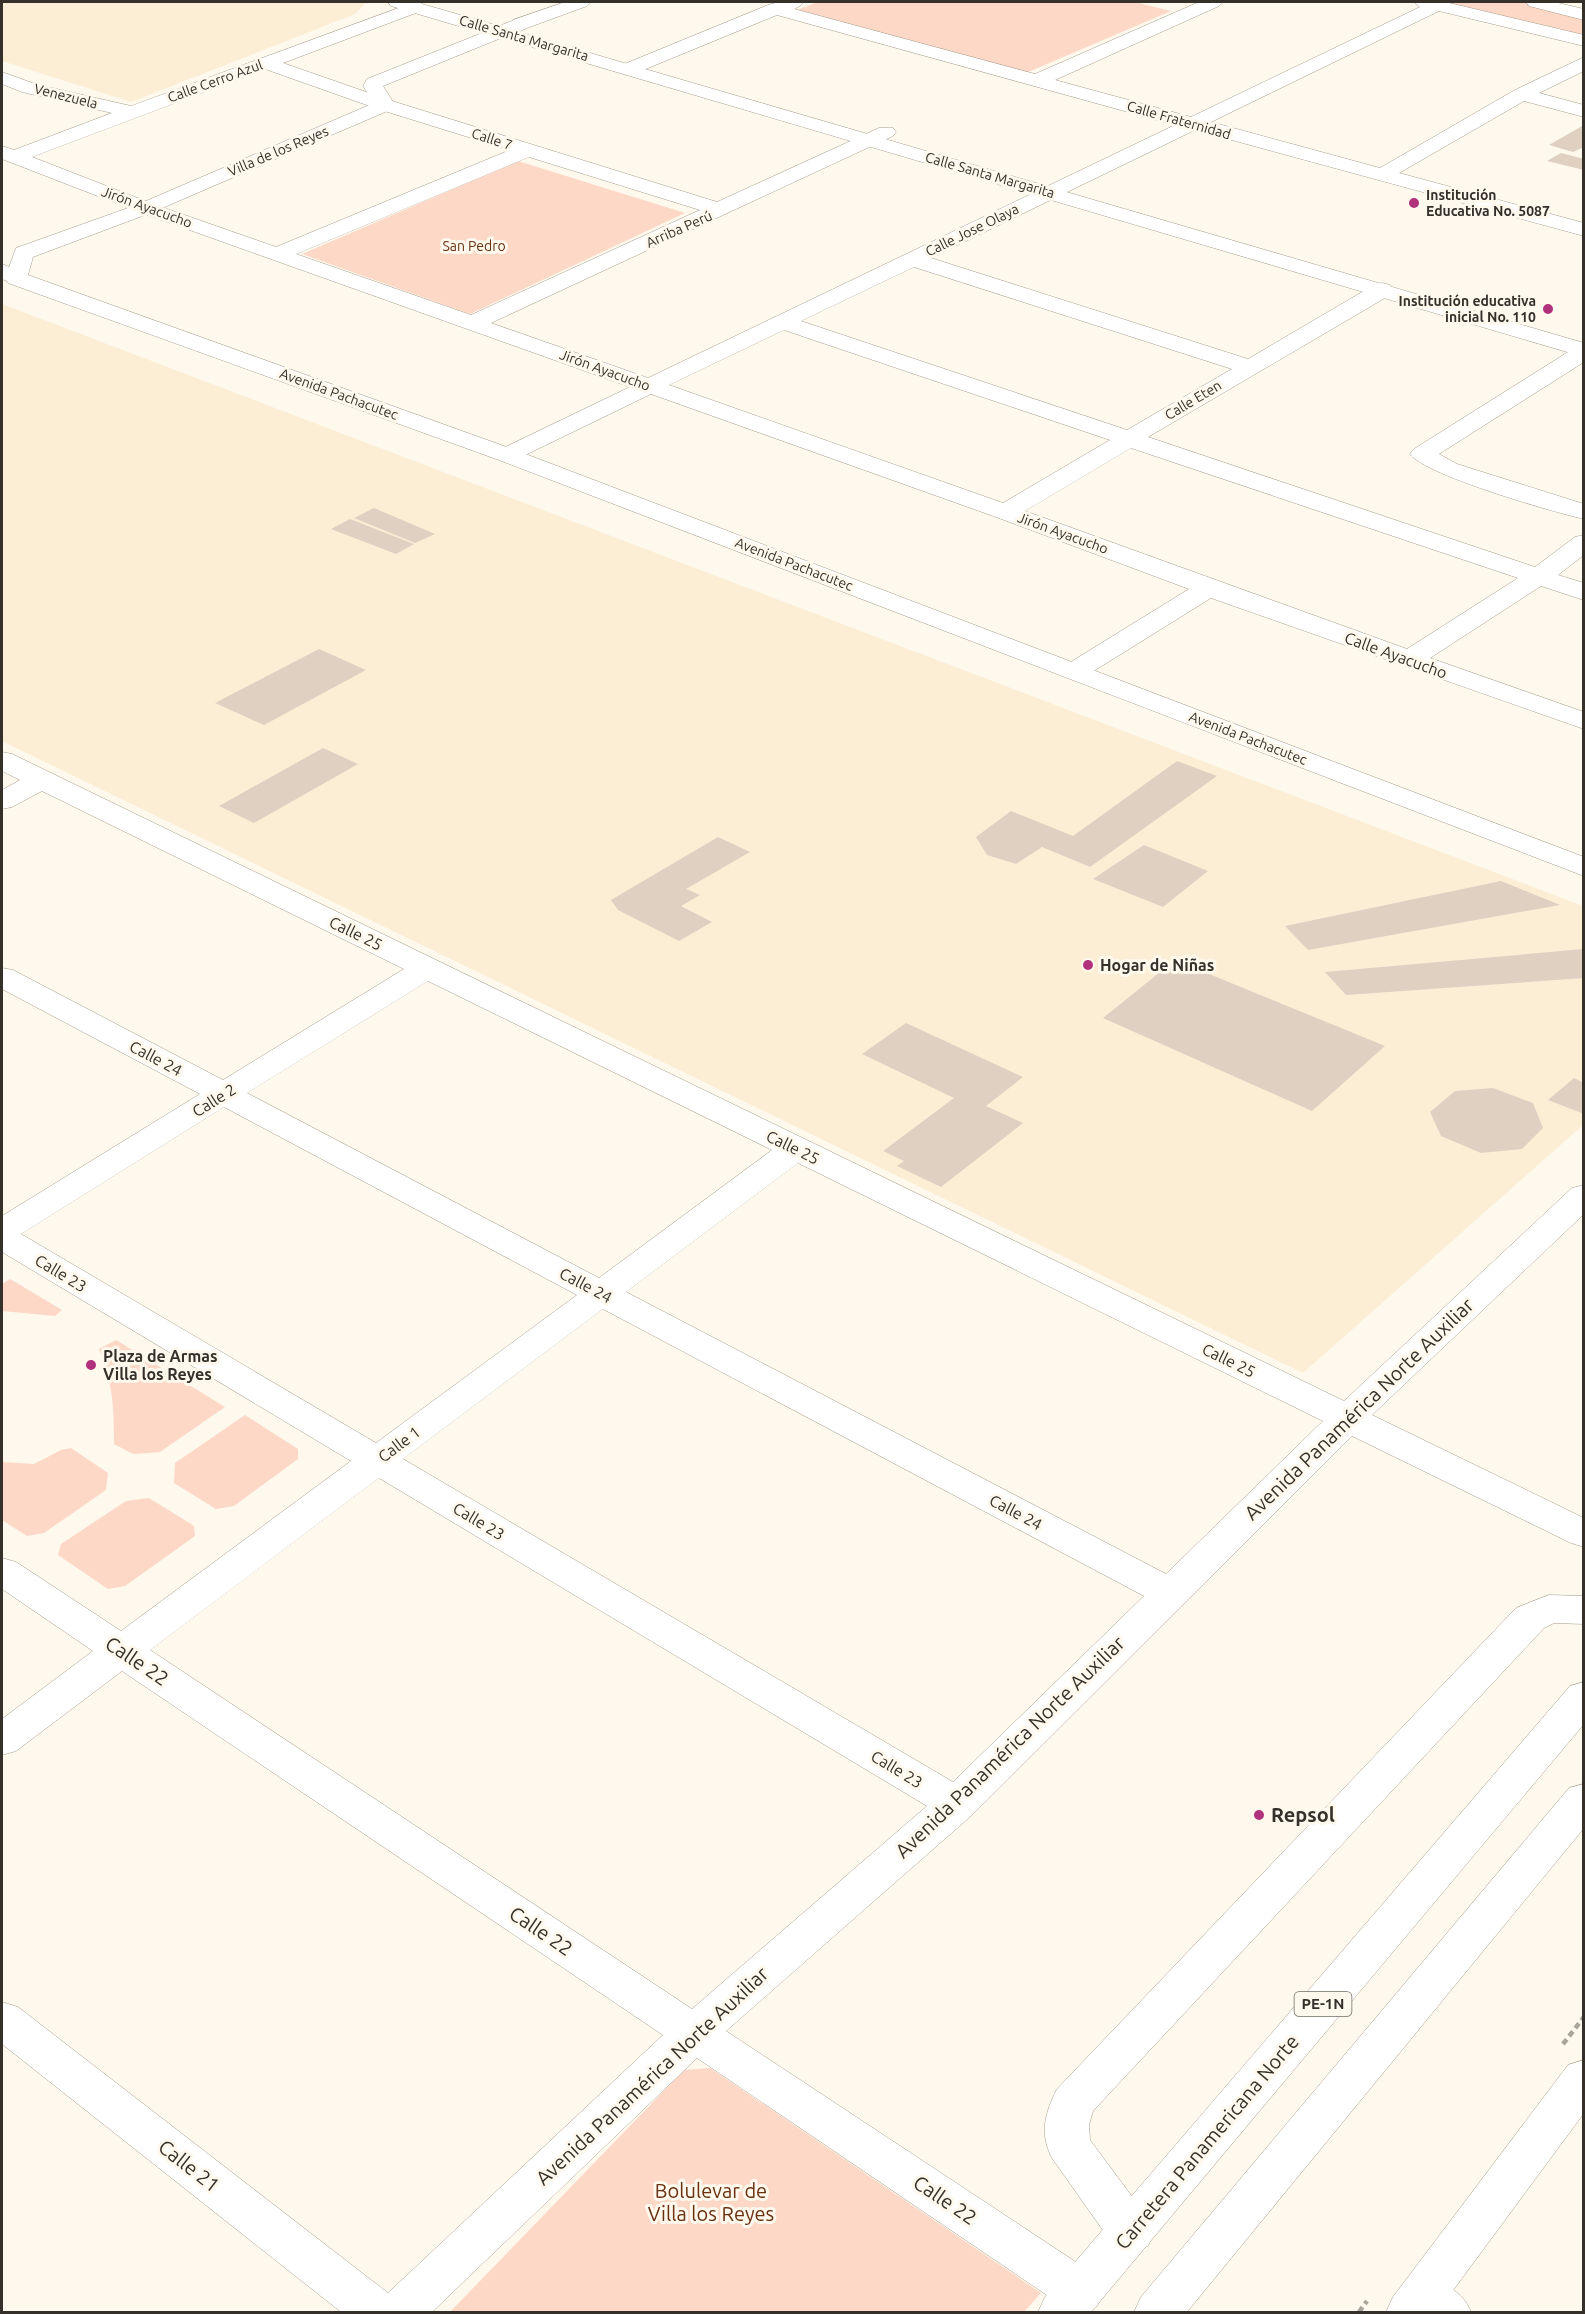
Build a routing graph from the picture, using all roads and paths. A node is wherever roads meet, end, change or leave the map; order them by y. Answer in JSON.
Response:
{"nodes":[{"id":1,"x":442,"y":2,"type":"edge"},
{"id":2,"x":581,"y":2,"type":"edge"},
{"id":3,"x":794,"y":2,"type":"edge"},
{"id":4,"x":1166,"y":2,"type":"edge"},
{"id":5,"x":1535,"y":2,"type":"edge"},
{"id":6,"x":1430,"y":3,"type":"edge"},
{"id":7,"x":406,"y":4,"type":"edge"},
{"id":8,"x":1205,"y":5,"type":"edge"},
{"id":9,"x":774,"y":9,"type":"junction"},
{"id":10,"x":1584,"y":15,"type":"edge"},
{"id":11,"x":520,"y":24,"type":"junction"},
{"id":12,"x":500,"y":31,"type":"junction"},
{"id":13,"x":1584,"y":41,"type":"edge"},
{"id":14,"x":265,"y":63,"type":"junction"},
{"id":15,"x":1584,"y":63,"type":"edge"},
{"id":16,"x":637,"y":66,"type":"junction"},
{"id":17,"x":2,"y":78,"type":"edge"},
{"id":18,"x":1038,"y":80,"type":"junction"},
{"id":19,"x":29,"y":88,"type":"junction"},
{"id":20,"x":1522,"y":94,"type":"junction"},
{"id":21,"x":2,"y":97,"type":"edge"},
{"id":22,"x":386,"y":105,"type":"junction"},
{"id":23,"x":1584,"y":111,"type":"edge"},
{"id":24,"x":131,"y":112,"type":"junction"},
{"id":25,"x":1191,"y":124,"type":"junction"},
{"id":26,"x":877,"y":136,"type":"junction"},
{"id":27,"x":528,"y":150,"type":"junction"},
{"id":28,"x":8,"y":154,"type":"edge"},
{"id":29,"x":1382,"y":175,"type":"junction"},
{"id":30,"x":1058,"y":189,"type":"junction"},
{"id":31,"x":146,"y":208,"type":"junction"},
{"id":32,"x":721,"y":210,"type":"junction"},
{"id":33,"x":1584,"y":230,"type":"edge"},
{"id":34,"x":278,"y":254,"type":"junction"},
{"id":35,"x":912,"y":259,"type":"junction"},
{"id":36,"x":6,"y":277,"type":"edge"},
{"id":37,"x":1382,"y":290,"type":"junction"},
{"id":38,"x":782,"y":322,"type":"junction"},
{"id":39,"x":472,"y":323,"type":"junction"},
{"id":40,"x":1584,"y":336,"type":"edge"},
{"id":41,"x":1584,"y":351,"type":"edge"},
{"id":42,"x":1250,"y":367,"type":"junction"},
{"id":43,"x":650,"y":386,"type":"junction"},
{"id":44,"x":1130,"y":437,"type":"junction"},
{"id":45,"x":507,"y":455,"type":"junction"},
{"id":46,"x":1005,"y":512,"type":"junction"},
{"id":47,"x":1584,"y":512,"type":"edge"},
{"id":48,"x":1584,"y":542,"type":"edge"},
{"id":49,"x":1538,"y":576,"type":"junction"},
{"id":50,"x":1209,"y":588,"type":"junction"},
{"id":51,"x":1584,"y":592,"type":"edge"},
{"id":52,"x":1410,"y":659,"type":"junction"},
{"id":53,"x":1075,"y":671,"type":"junction"},
{"id":54,"x":1584,"y":721,"type":"edge"},
{"id":55,"x":2,"y":760,"type":"edge"},
{"id":56,"x":41,"y":780,"type":"junction"},
{"id":57,"x":2,"y":801,"type":"edge"},
{"id":58,"x":1584,"y":867,"type":"edge"},
{"id":59,"x":427,"y":968,"type":"junction"},
{"id":60,"x":2,"y":977,"type":"edge"},
{"id":61,"x":224,"y":1094,"type":"junction"},
{"id":62,"x":796,"y":1148,"type":"junction"},
{"id":63,"x":1584,"y":1195,"type":"edge"},
{"id":64,"x":2,"y":1231,"type":"edge"},
{"id":65,"x":2,"y":1238,"type":"edge"},
{"id":66,"x":602,"y":1293,"type":"junction"},
{"id":67,"x":1348,"y":1418,"type":"junction"},
{"id":68,"x":377,"y":1461,"type":"junction"},
{"id":69,"x":1584,"y":1533,"type":"edge"},
{"id":70,"x":2,"y":1571,"type":"edge"},
{"id":71,"x":1170,"y":1593,"type":"junction"},
{"id":72,"x":1584,"y":1610,"type":"edge"},
{"id":73,"x":121,"y":1651,"type":"junction"},
{"id":74,"x":1584,"y":1696,"type":"edge"},
{"id":75,"x":2,"y":1740,"type":"edge"},
{"id":76,"x":1584,"y":1799,"type":"edge"},
{"id":77,"x":957,"y":1804,"type":"junction"},
{"id":78,"x":2,"y":2020,"type":"edge"},
{"id":79,"x":694,"y":2033,"type":"junction"},
{"id":80,"x":1584,"y":2078,"type":"edge"},
{"id":81,"x":1131,"y":2232,"type":"junction"},
{"id":82,"x":1071,"y":2302,"type":"edge"},
{"id":83,"x":1426,"y":2307,"type":"edge"},
{"id":84,"x":376,"y":2313,"type":"edge"},
{"id":85,"x":400,"y":2313,"type":"edge"},
{"id":86,"x":1158,"y":2313,"type":"edge"}],
"edges":[{"from":1,"to":11,"type":"main road","name":"Calle Santa Margarita"},
{"from":2,"to":11,"type":"main road"},
{"from":3,"to":9,"type":"main road"},
{"from":4,"to":8,"type":"main road"},
{"from":5,"to":10,"type":"main road"},
{"from":6,"to":13,"type":"main road"},
{"from":6,"to":25,"type":"main road","name":"Calle Jose Olaya"},
{"from":7,"to":12,"type":"main road","name":"Calle Santa Margarita"},
{"from":7,"to":14,"type":"main road","name":"Calle Cerro Azul"},
{"from":8,"to":18,"type":"main road"},
{"from":9,"to":16,"type":"main road"},
{"from":9,"to":18,"type":"main road","name":"Calle Fraternidad"},
{"from":11,"to":12,"type":"main road"},
{"from":11,"to":16,"type":"main road","name":"Calle Santa Margarita"},
{"from":12,"to":16,"type":"main road","name":"Calle Santa Margarita"},
{"from":12,"to":22,"type":"main road"},
{"from":14,"to":22,"type":"main road","name":"Calle 7"},
{"from":14,"to":24,"type":"main road","name":"Calle Cerro Azul"},
{"from":15,"to":20,"type":"main road"},
{"from":16,"to":26,"type":"main road","name":"Calle Santa Margarita"},
{"from":17,"to":19,"type":"main road","name":"Venezuela"},
{"from":18,"to":25,"type":"main road","name":"Calle Fraternidad"},
{"from":19,"to":21,"type":"main road"},
{"from":19,"to":24,"type":"main road","name":"Venezuela"},
{"from":20,"to":23,"type":"main road"},
{"from":20,"to":29,"type":"main road"},
{"from":22,"to":27,"type":"main road","name":"Calle 7"},
{"from":22,"to":31,"type":"main road","name":"Villa de los Reyes"},
{"from":24,"to":28,"type":"main road","name":"Calle Cerro Azul"},
{"from":25,"to":29,"type":"main road","name":"Calle Fraternidad"},
{"from":25,"to":30,"type":"main road","name":"Calle Jose Olaya"},
{"from":26,"to":30,"type":"main road","name":"Calle Santa Margarita"},
{"from":26,"to":32,"type":"main road","name":"Arriba Perú"},
{"from":27,"to":32,"type":"main road","name":"Calle 7"},
{"from":27,"to":34,"type":"main road"},
{"from":28,"to":31,"type":"main road","name":"Jirón Ayacucho"},
{"from":29,"to":33,"type":"main road","name":"Calle Fraternidad"},
{"from":30,"to":35,"type":"main road","name":"Calle Jose Olaya"},
{"from":30,"to":37,"type":"main road","name":"Calle Santa Margarita"},
{"from":30,"to":40,"type":"main road","name":"Calle Santa Margarita"},
{"from":31,"to":34,"type":"main road","name":"Jirón Ayacucho"},
{"from":31,"to":36,"type":"main road","name":"Villa de los Reyes"},
{"from":32,"to":39,"type":"main road","name":"Arriba Perú"},
{"from":34,"to":39,"type":"main road","name":"Jirón Ayacucho"},
{"from":35,"to":38,"type":"main road","name":"Calle Jose Olaya"},
{"from":35,"to":42,"type":"main road"},
{"from":36,"to":45,"type":"main road","name":"Avenida Pachacutec"},
{"from":37,"to":41,"type":"main road","name":"Calle Santa Margarita"},
{"from":37,"to":42,"type":"main road","name":"Calle Eten"},
{"from":38,"to":43,"type":"main road","name":"Calle Jose Olaya"},
{"from":38,"to":44,"type":"main road"},
{"from":39,"to":43,"type":"main road","name":"Jirón Ayacucho"},
{"from":41,"to":47,"type":"main road"},
{"from":42,"to":44,"type":"main road","name":"Calle Eten"},
{"from":43,"to":45,"type":"main road","name":"Calle Jose Olaya"},
{"from":43,"to":46,"type":"main road","name":"Jirón Ayacucho"},
{"from":44,"to":46,"type":"main road","name":"Calle Eten"},
{"from":44,"to":49,"type":"main road"},
{"from":45,"to":53,"type":"main road","name":"Avenida Pachacutec"},
{"from":46,"to":50,"type":"main road","name":"Jirón Ayacucho"},
{"from":48,"to":49,"type":"main road"},
{"from":49,"to":51,"type":"main road"},
{"from":49,"to":52,"type":"main road"},
{"from":50,"to":52,"type":"main road","name":"Calle Ayacucho"},
{"from":50,"to":53,"type":"main road"},
{"from":52,"to":54,"type":"main road","name":"Calle Ayacucho"},
{"from":53,"to":58,"type":"main road","name":"Avenida Pachacutec"},
{"from":55,"to":56,"type":"main road","name":"Calle 25"},
{"from":56,"to":57,"type":"main road"},
{"from":56,"to":59,"type":"main road","name":"Calle 25"},
{"from":59,"to":61,"type":"main road","name":"Calle 2"},
{"from":59,"to":62,"type":"main road","name":"Calle 25"},
{"from":60,"to":61,"type":"main road","name":"Calle 24"},
{"from":61,"to":64,"type":"main road","name":"Calle 2"},
{"from":61,"to":66,"type":"main road","name":"Calle 24"},
{"from":62,"to":66,"type":"main road","name":"Calle 1"},
{"from":62,"to":67,"type":"main road","name":"Calle 25"},
{"from":63,"to":67,"type":"main road","name":"Avenida Panamérica Norte Auxiliar"},
{"from":65,"to":68,"type":"main road","name":"Calle 23"},
{"from":66,"to":68,"type":"main road","name":"Calle 1"},
{"from":66,"to":71,"type":"main road","name":"Calle 24"},
{"from":67,"to":69,"type":"main road","name":"Calle 25"},
{"from":67,"to":71,"type":"main road","name":"Avenida Panamérica Norte Auxiliar"},
{"from":68,"to":73,"type":"main road","name":"Calle 1"},
{"from":68,"to":77,"type":"main road","name":"Calle 23"},
{"from":70,"to":73,"type":"main road","name":"Calle 22"},
{"from":71,"to":77,"type":"main road","name":"Avenida Panamérica Norte Auxiliar"},
{"from":72,"to":81,"type":"main road"},
{"from":73,"to":75,"type":"main road","name":"Calle 1"},
{"from":73,"to":79,"type":"main road","name":"Calle 22"},
{"from":74,"to":81,"type":"main road","name":"Carretera Panamericana Norte","number":"PE-1N"},
{"from":76,"to":86,"type":"main road"},
{"from":77,"to":79,"type":"main road","name":"Avenida Panamérica Norte Auxiliar"},
{"from":78,"to":84,"type":"main road","name":"Calle 21"},
{"from":79,"to":82,"type":"main road","name":"Calle 22"},
{"from":79,"to":85,"type":"main road","name":"Avenida Panamérica Norte Auxiliar"},
{"from":80,"to":83,"type":"main road"},
{"from":81,"to":82,"type":"main road","name":"Carretera Panamericana Norte","number":"PE-1N"}]}
